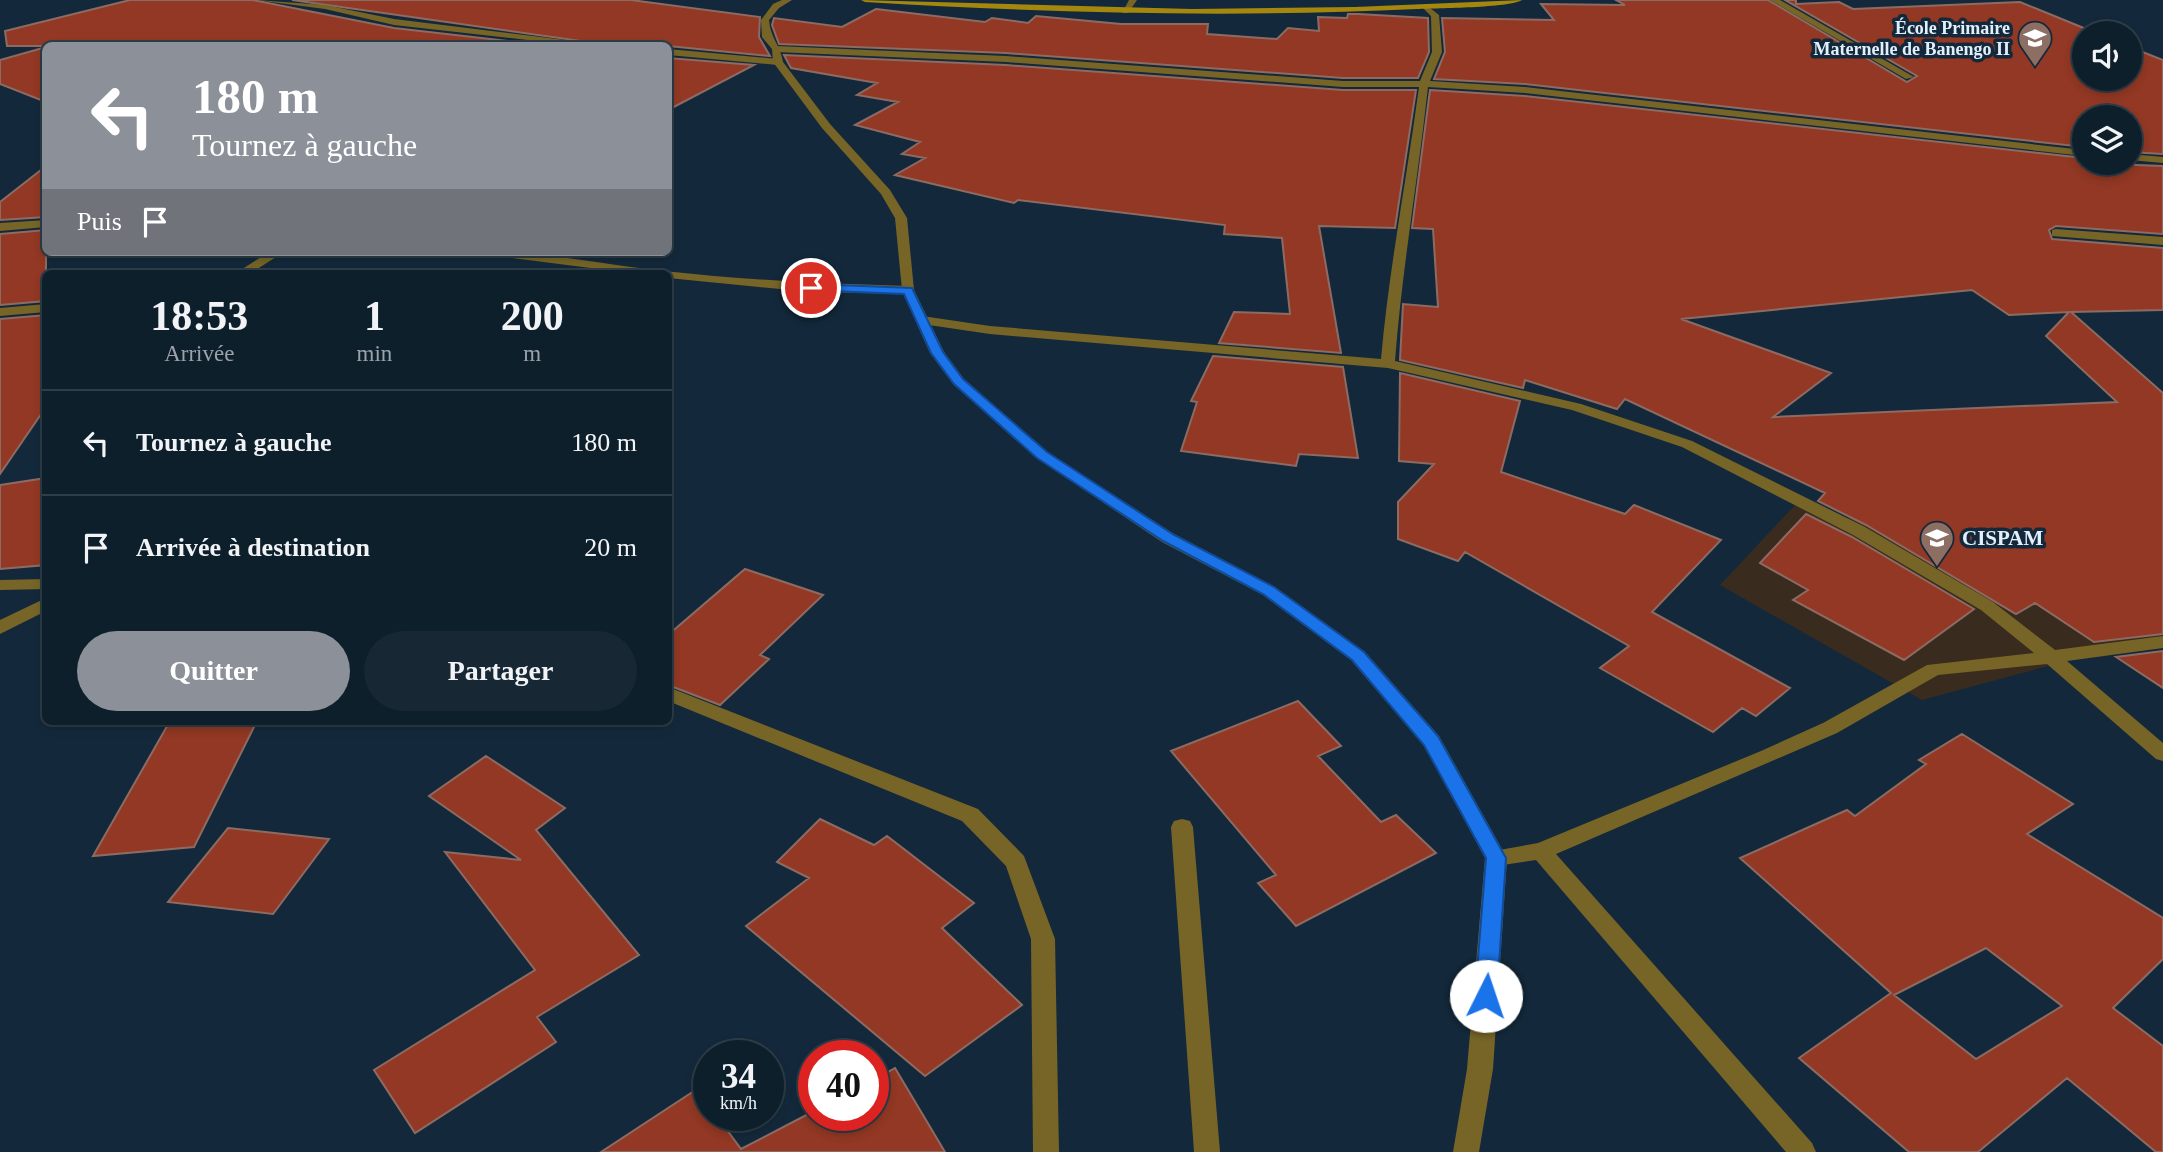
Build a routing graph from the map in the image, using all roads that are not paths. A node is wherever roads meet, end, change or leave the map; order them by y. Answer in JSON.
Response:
{"nodes":[{"id":1,"x":260,"y":0,"type":"edge"},
{"id":2,"x":788,"y":0,"type":"edge"},
{"id":3,"x":865,"y":0,"type":"edge"},
{"id":4,"x":1133,"y":0,"type":"edge"},
{"id":5,"x":1518,"y":0,"type":"edge"},
{"id":6,"x":1774,"y":0,"type":"edge"},
{"id":7,"x":1494,"y":1,"type":"edge"},
{"id":8,"x":1425,"y":6,"type":"junction"},
{"id":9,"x":1125,"y":11,"type":"junction"},
{"id":10,"x":574,"y":42,"type":"edge"},
{"id":11,"x":672,"y":52,"type":"edge"},
{"id":12,"x":777,"y":55,"type":"junction"},
{"id":13,"x":1909,"y":77,"type":"dead end"},
{"id":14,"x":1424,"y":84,"type":"junction"},
{"id":15,"x":2072,"y":152,"type":"edge"},
{"id":16,"x":2142,"y":159,"type":"edge"},
{"id":17,"x":2163,"y":160,"type":"edge"},
{"id":18,"x":42,"y":223,"type":"edge"},
{"id":19,"x":0,"y":227,"type":"edge"},
{"id":20,"x":2056,"y":233,"type":"dead end"},
{"id":21,"x":2163,"y":241,"type":"edge"},
{"id":22,"x":271,"y":256,"type":"edge"},
{"id":23,"x":527,"y":256,"type":"edge"},
{"id":24,"x":247,"y":270,"type":"edge"},
{"id":25,"x":636,"y":270,"type":"edge"},
{"id":26,"x":672,"y":274,"type":"edge"},
{"id":27,"x":908,"y":290,"type":"junction"},
{"id":28,"x":42,"y":308,"type":"edge"},
{"id":29,"x":0,"y":312,"type":"edge"},
{"id":30,"x":922,"y":320,"type":"junction"},
{"id":31,"x":1388,"y":364,"type":"junction"},
{"id":32,"x":42,"y":583,"type":"edge"},
{"id":33,"x":0,"y":585,"type":"edge"},
{"id":34,"x":42,"y":605,"type":"edge"},
{"id":35,"x":0,"y":628,"type":"edge"},
{"id":36,"x":2163,"y":642,"type":"edge"},
{"id":37,"x":2051,"y":657,"type":"junction"},
{"id":38,"x":672,"y":695,"type":"edge"},
{"id":39,"x":2163,"y":754,"type":"edge"},
{"id":40,"x":1182,"y":827,"type":"dead end"},
{"id":41,"x":1541,"y":851,"type":"junction"},
{"id":42,"x":1496,"y":858,"type":"junction"},
{"id":43,"x":1046,"y":1152,"type":"edge"},
{"id":44,"x":1208,"y":1152,"type":"edge"},
{"id":45,"x":1466,"y":1152,"type":"edge"},
{"id":46,"x":1803,"y":1152,"type":"edge"}],
"edges":[{"from":1,"to":10,"type":"street"},
{"from":2,"to":12,"type":"street"},
{"from":3,"to":9,"type":"main road"},
{"from":4,"to":9,"type":"street"},
{"from":5,"to":7,"type":"main road"},
{"from":6,"to":13,"type":"street"},
{"from":7,"to":8,"type":"main road"},
{"from":8,"to":9,"type":"main road"},
{"from":8,"to":14,"type":"street"},
{"from":11,"to":12,"type":"street"},
{"from":12,"to":14,"type":"street"},
{"from":12,"to":27,"type":"street"},
{"from":14,"to":15,"type":"street"},
{"from":14,"to":31,"type":"street"},
{"from":16,"to":17,"type":"street"},
{"from":18,"to":19,"type":"street"},
{"from":20,"to":21,"type":"street"},
{"from":22,"to":24,"type":"street"},
{"from":23,"to":25,"type":"street"},
{"from":26,"to":27,"type":"street"},
{"from":27,"to":30,"type":"street"},
{"from":28,"to":29,"type":"street"},
{"from":30,"to":31,"type":"street"},
{"from":30,"to":42,"type":"street"},
{"from":31,"to":37,"type":"street"},
{"from":32,"to":33,"type":"street"},
{"from":34,"to":35,"type":"street"},
{"from":36,"to":37,"type":"street"},
{"from":37,"to":39,"type":"street"},
{"from":37,"to":41,"type":"street"},
{"from":38,"to":43,"type":"street"},
{"from":40,"to":44,"type":"street"},
{"from":41,"to":42,"type":"street"},
{"from":41,"to":46,"type":"street"},
{"from":42,"to":45,"type":"street"}]}
